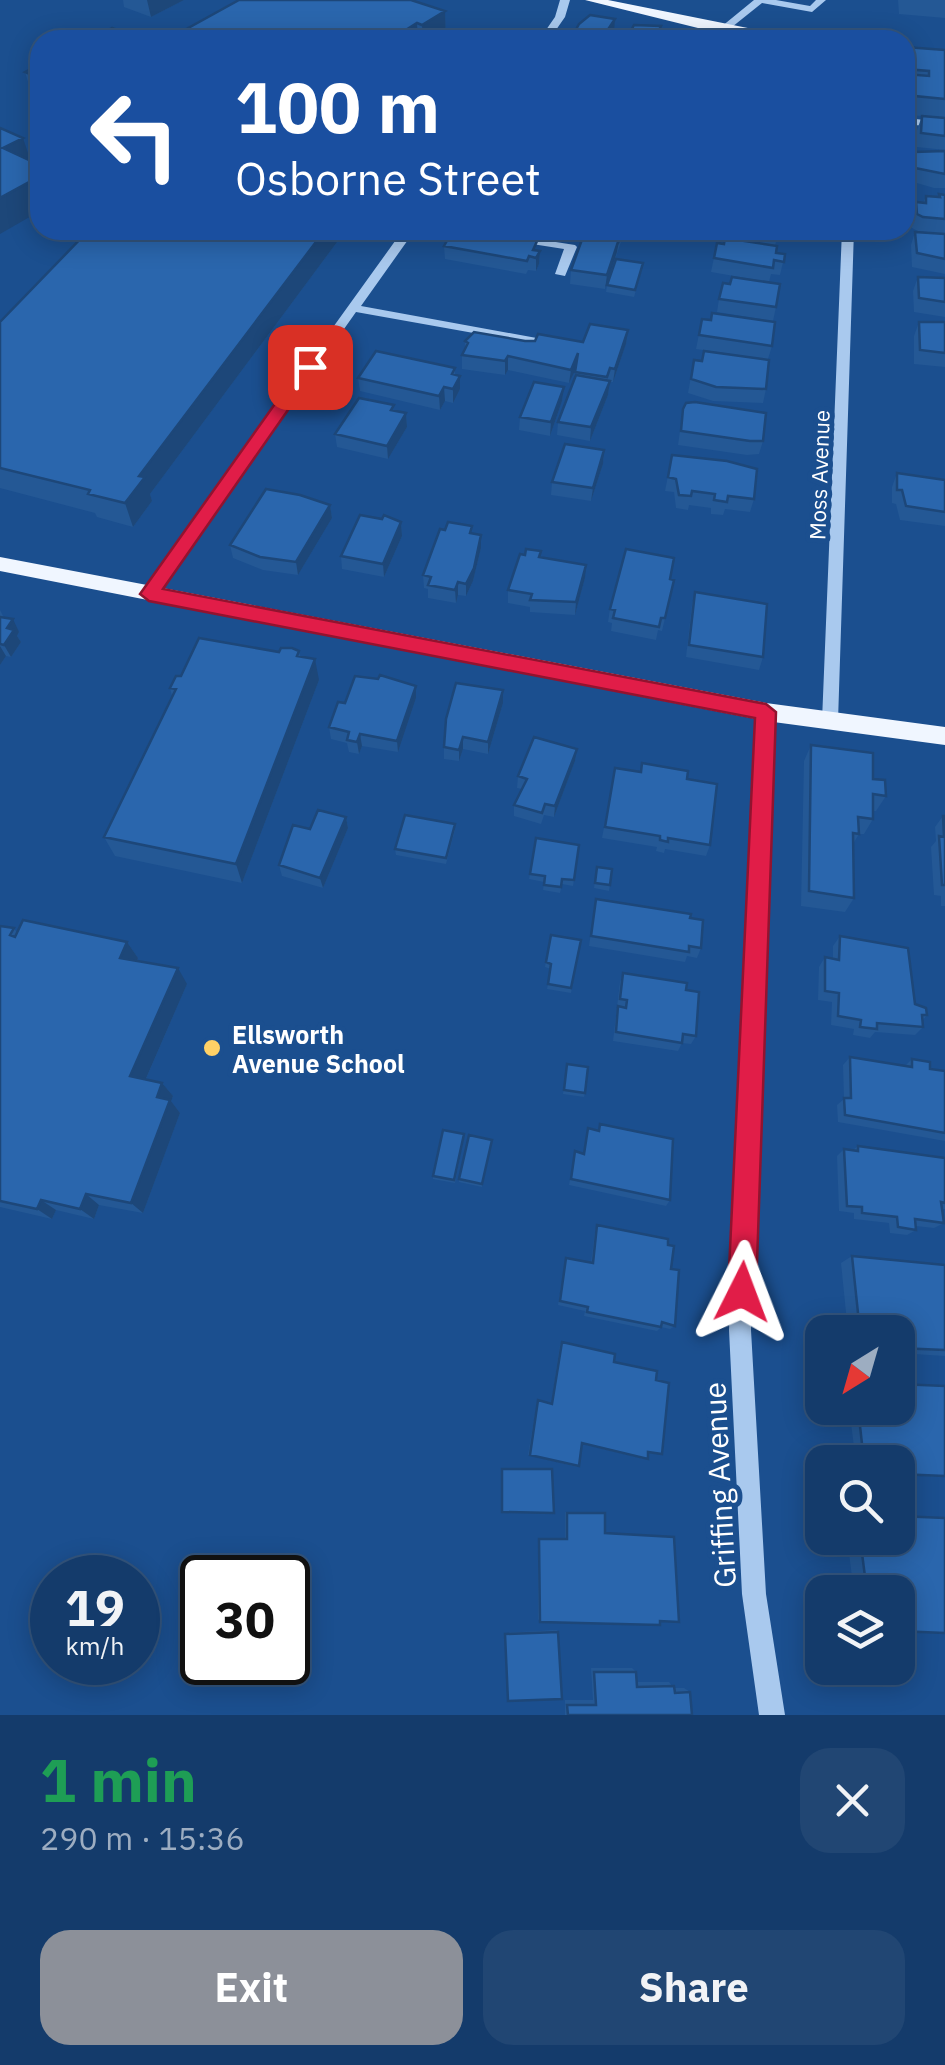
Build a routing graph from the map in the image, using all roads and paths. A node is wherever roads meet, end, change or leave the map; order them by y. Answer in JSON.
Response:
{"nodes":[{"id":1,"x":564,"y":0,"type":"edge"},
{"id":2,"x":591,"y":0,"type":"edge"},
{"id":3,"x":760,"y":0,"type":"edge"},
{"id":4,"x":821,"y":0,"type":"edge"},
{"id":5,"x":724,"y":29,"type":"junction"},
{"id":6,"x":551,"y":30,"type":"edge"},
{"id":7,"x":731,"y":30,"type":"edge"},
{"id":8,"x":915,"y":122,"type":"edge"},
{"id":9,"x":945,"y":125,"type":"edge"},
{"id":10,"x":401,"y":240,"type":"edge"},
{"id":11,"x":524,"y":240,"type":"edge"},
{"id":12,"x":848,"y":240,"type":"edge"},
{"id":13,"x":561,"y":274,"type":"dead end"},
{"id":14,"x":352,"y":308,"type":"junction"},
{"id":15,"x":576,"y":349,"type":"edge"},
{"id":16,"x":0,"y":564,"type":"edge"},
{"id":17,"x":149,"y":594,"type":"junction"},
{"id":18,"x":766,"y":712,"type":"junction"},
{"id":19,"x":830,"y":721,"type":"junction"},
{"id":20,"x":945,"y":736,"type":"edge"},
{"id":21,"x":772,"y":1715,"type":"edge"}],
"edges":[{"from":1,"to":6,"type":"street"},
{"from":2,"to":5,"type":"main road"},
{"from":3,"to":4,"type":"street"},
{"from":3,"to":5,"type":"street"},
{"from":5,"to":7,"type":"main road"},
{"from":8,"to":9,"type":"street"},
{"from":10,"to":14,"type":"street"},
{"from":11,"to":13,"type":"street"},
{"from":12,"to":19,"type":"street","name":"Moss Avenue"},
{"from":14,"to":15,"type":"street"},
{"from":14,"to":17,"type":"street"},
{"from":16,"to":17,"type":"main road"},
{"from":17,"to":18,"type":"main road"},
{"from":18,"to":19,"type":"main road"},
{"from":18,"to":21,"type":"street","name":"Griffing Avenue"},
{"from":19,"to":20,"type":"main road"}]}
